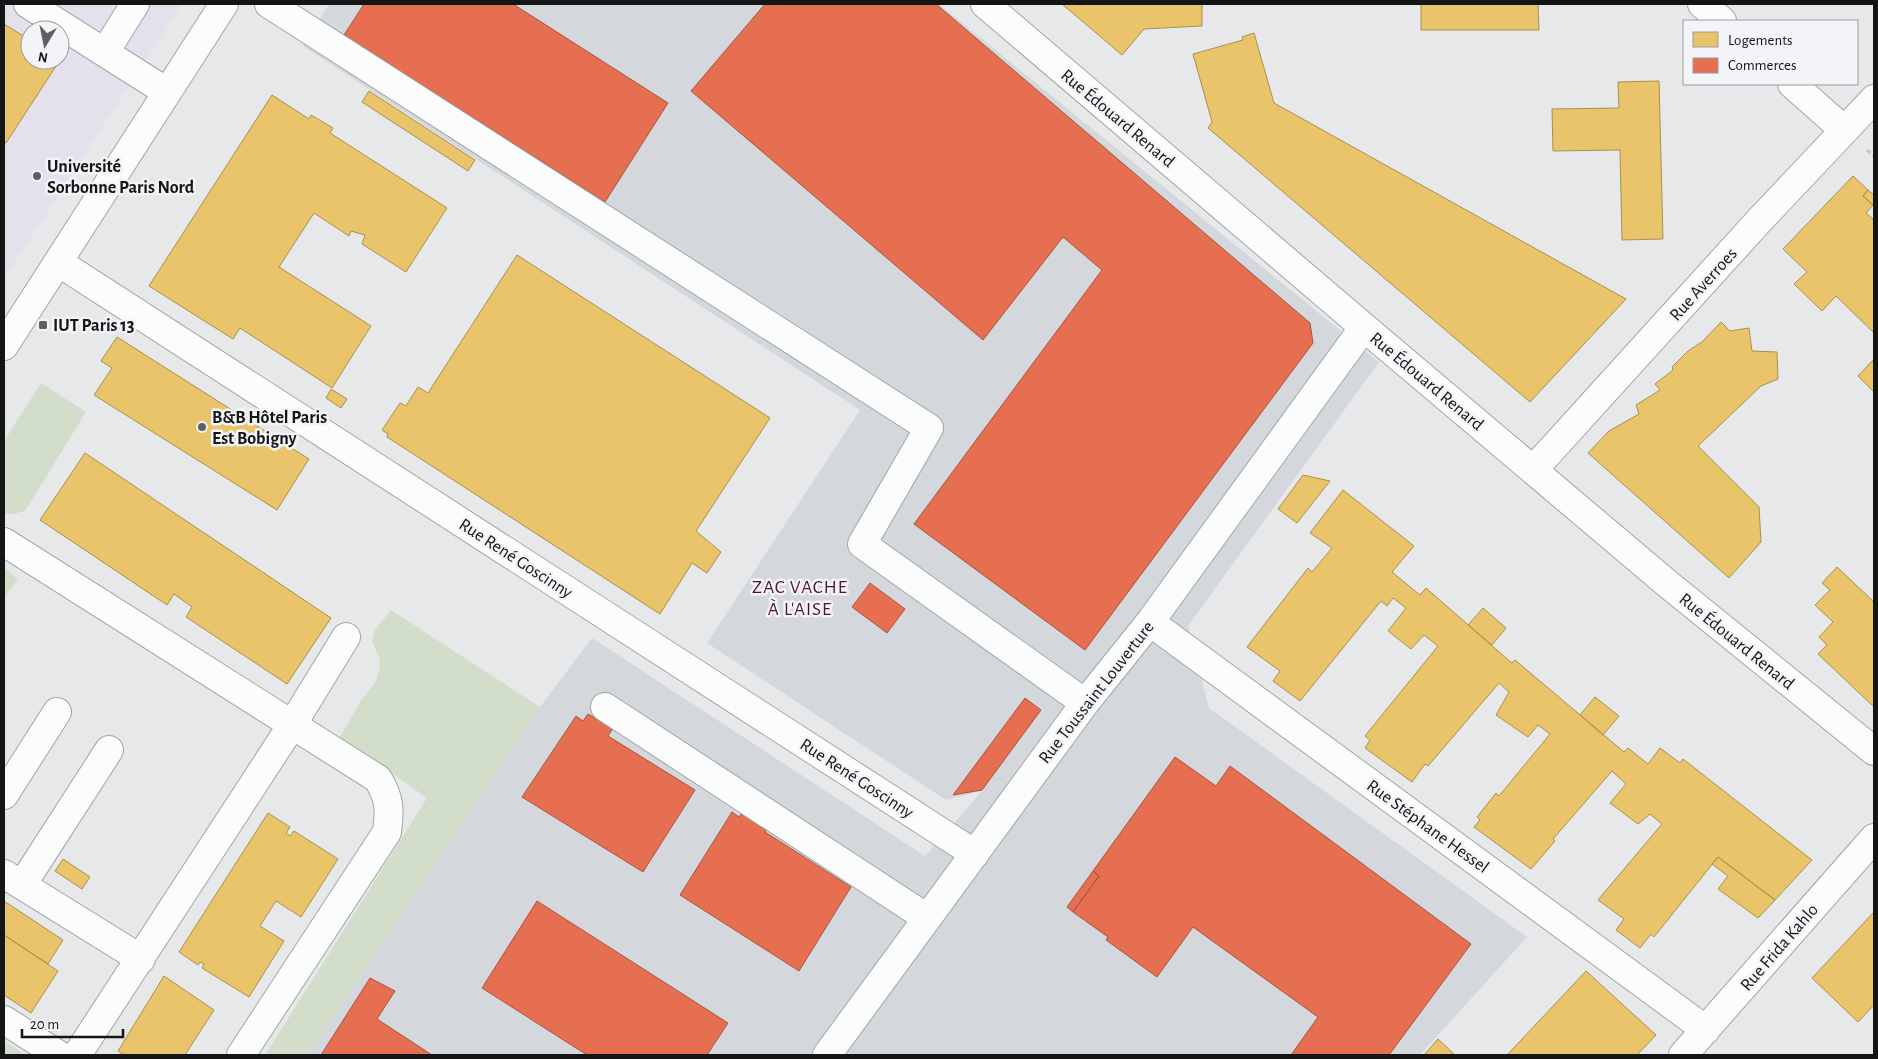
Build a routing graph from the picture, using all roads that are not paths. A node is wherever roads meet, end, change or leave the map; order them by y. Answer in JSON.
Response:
{"nodes":[{"id":1,"x":28,"y":4,"type":"edge"},
{"id":2,"x":135,"y":4,"type":"edge"},
{"id":3,"x":224,"y":4,"type":"edge"},
{"id":4,"x":269,"y":4,"type":"edge"},
{"id":5,"x":984,"y":4,"type":"edge"},
{"id":6,"x":1702,"y":4,"type":"edge"},
{"id":7,"x":1721,"y":20,"type":"edge"},
{"id":8,"x":104,"y":52,"type":"junction"},
{"id":9,"x":1793,"y":85,"type":"edge"},
{"id":10,"x":167,"y":92,"type":"junction"},
{"id":11,"x":1874,"y":99,"type":"edge"},
{"id":12,"x":1844,"y":130,"type":"junction"},
{"id":13,"x":58,"y":262,"type":"junction"},
{"id":14,"x":1364,"y":327,"type":"junction"},
{"id":15,"x":4,"y":346,"type":"edge"},
{"id":16,"x":1533,"y":470,"type":"junction"},
{"id":17,"x":4,"y":542,"type":"edge"},
{"id":18,"x":1150,"y":622,"type":"junction"},
{"id":19,"x":346,"y":637,"type":"dead end"},
{"id":20,"x":1085,"y":703,"type":"junction"},
{"id":21,"x":605,"y":707,"type":"dead end"},
{"id":22,"x":58,"y":712,"type":"dead end"},
{"id":23,"x":292,"y":725,"type":"junction"},
{"id":24,"x":109,"y":750,"type":"dead end"},
{"id":25,"x":1874,"y":752,"type":"edge"},
{"id":26,"x":4,"y":795,"type":"edge"},
{"id":27,"x":1874,"y":838,"type":"edge"},
{"id":28,"x":975,"y":854,"type":"junction"},
{"id":29,"x":13,"y":880,"type":"edge"},
{"id":30,"x":927,"y":918,"type":"junction"},
{"id":31,"x":141,"y":959,"type":"junction"},
{"id":32,"x":4,"y":1020,"type":"edge"},
{"id":33,"x":1706,"y":1030,"type":"junction"},
{"id":34,"x":59,"y":1055,"type":"edge"},
{"id":35,"x":77,"y":1055,"type":"edge"},
{"id":36,"x":241,"y":1055,"type":"edge"},
{"id":37,"x":827,"y":1055,"type":"edge"},
{"id":38,"x":1683,"y":1055,"type":"edge"}],
"edges":[{"from":1,"to":8,"type":"street"},
{"from":2,"to":8,"type":"street"},
{"from":3,"to":10,"type":"street"},
{"from":4,"to":20,"type":"street"},
{"from":5,"to":14,"type":"street","name":"Rue Édouard Renard"},
{"from":6,"to":7,"type":"street"},
{"from":8,"to":10,"type":"street"},
{"from":9,"to":12,"type":"street"},
{"from":10,"to":13,"type":"street"},
{"from":11,"to":12,"type":"street","name":"Rue Averroes"},
{"from":12,"to":16,"type":"street","name":"Rue Averroes"},
{"from":13,"to":15,"type":"street"},
{"from":13,"to":28,"type":"street","name":"Rue René Goscinny"},
{"from":14,"to":16,"type":"street","name":"Rue Édouard Renard"},
{"from":14,"to":18,"type":"street","name":"Rue Toussaint Louverture"},
{"from":16,"to":25,"type":"street","name":"Rue Édouard Renard"},
{"from":17,"to":23,"type":"street"},
{"from":18,"to":20,"type":"street","name":"Rue Toussaint Louverture"},
{"from":18,"to":33,"type":"street","name":"Rue Stéphane Hessel"},
{"from":19,"to":23,"type":"street"},
{"from":20,"to":28,"type":"street","name":"Rue Toussaint Louverture"},
{"from":21,"to":30,"type":"street"},
{"from":22,"to":26,"type":"street"},
{"from":23,"to":31,"type":"street"},
{"from":23,"to":36,"type":"street"},
{"from":24,"to":29,"type":"street"},
{"from":27,"to":33,"type":"street","name":"Rue Frida Kahlo"},
{"from":28,"to":30,"type":"street","name":"Rue Toussaint Louverture"},
{"from":29,"to":31,"type":"street"},
{"from":30,"to":37,"type":"street","name":"Rue Toussaint Louverture"},
{"from":31,"to":35,"type":"street"},
{"from":32,"to":34,"type":"street"},
{"from":33,"to":38,"type":"street","name":"Rue Frida Kahlo"}]}
